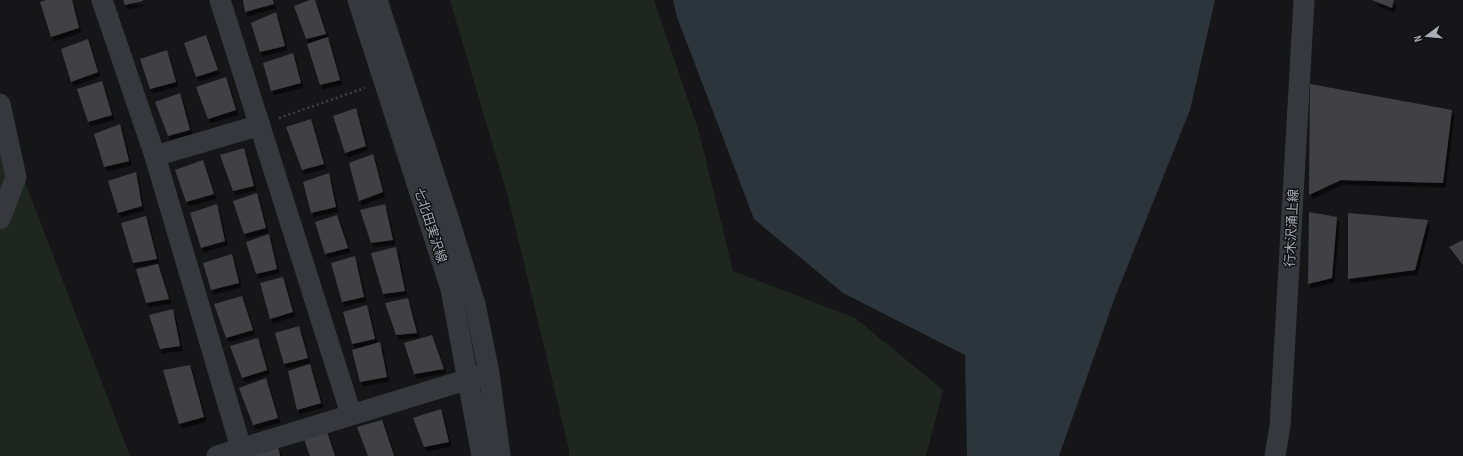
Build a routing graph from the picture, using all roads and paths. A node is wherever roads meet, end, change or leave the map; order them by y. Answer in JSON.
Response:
{"nodes":[{"id":1,"x":102,"y":0,"type":"edge"},
{"id":2,"x":220,"y":0,"type":"edge"},
{"id":3,"x":358,"y":0,"type":"edge"},
{"id":4,"x":377,"y":0,"type":"edge"},
{"id":5,"x":1304,"y":0,"type":"edge"},
{"id":6,"x":368,"y":87,"type":"dead end"},
{"id":7,"x":0,"y":104,"type":"edge"},
{"id":8,"x":260,"y":125,"type":"junction"},
{"id":9,"x":155,"y":156,"type":"junction"},
{"id":10,"x":0,"y":219,"type":"edge"},
{"id":11,"x":488,"y":372,"type":"junction"},
{"id":12,"x":468,"y":379,"type":"junction"},
{"id":13,"x":351,"y":414,"type":"junction"},
{"id":14,"x":242,"y":448,"type":"junction"},
{"id":15,"x":217,"y":456,"type":"edge"},
{"id":16,"x":482,"y":456,"type":"edge"},
{"id":17,"x":500,"y":456,"type":"edge"},
{"id":18,"x":1275,"y":456,"type":"edge"}],
"edges":[{"from":1,"to":9,"type":"street"},
{"from":2,"to":8,"type":"street"},
{"from":3,"to":12,"type":"street","name":"七北田実沢線"},
{"from":4,"to":11,"type":"street"},
{"from":5,"to":18,"type":"street","name":"行木沢涌上線"},
{"from":6,"to":8,"type":"path"},
{"from":7,"to":10,"type":"street"},
{"from":8,"to":9,"type":"street"},
{"from":8,"to":13,"type":"street"},
{"from":9,"to":14,"type":"street"},
{"from":11,"to":12,"type":"street"},
{"from":11,"to":17,"type":"street"},
{"from":12,"to":13,"type":"street"},
{"from":12,"to":16,"type":"street","name":"七北田実沢線"},
{"from":13,"to":14,"type":"street"},
{"from":14,"to":15,"type":"street"}]}
